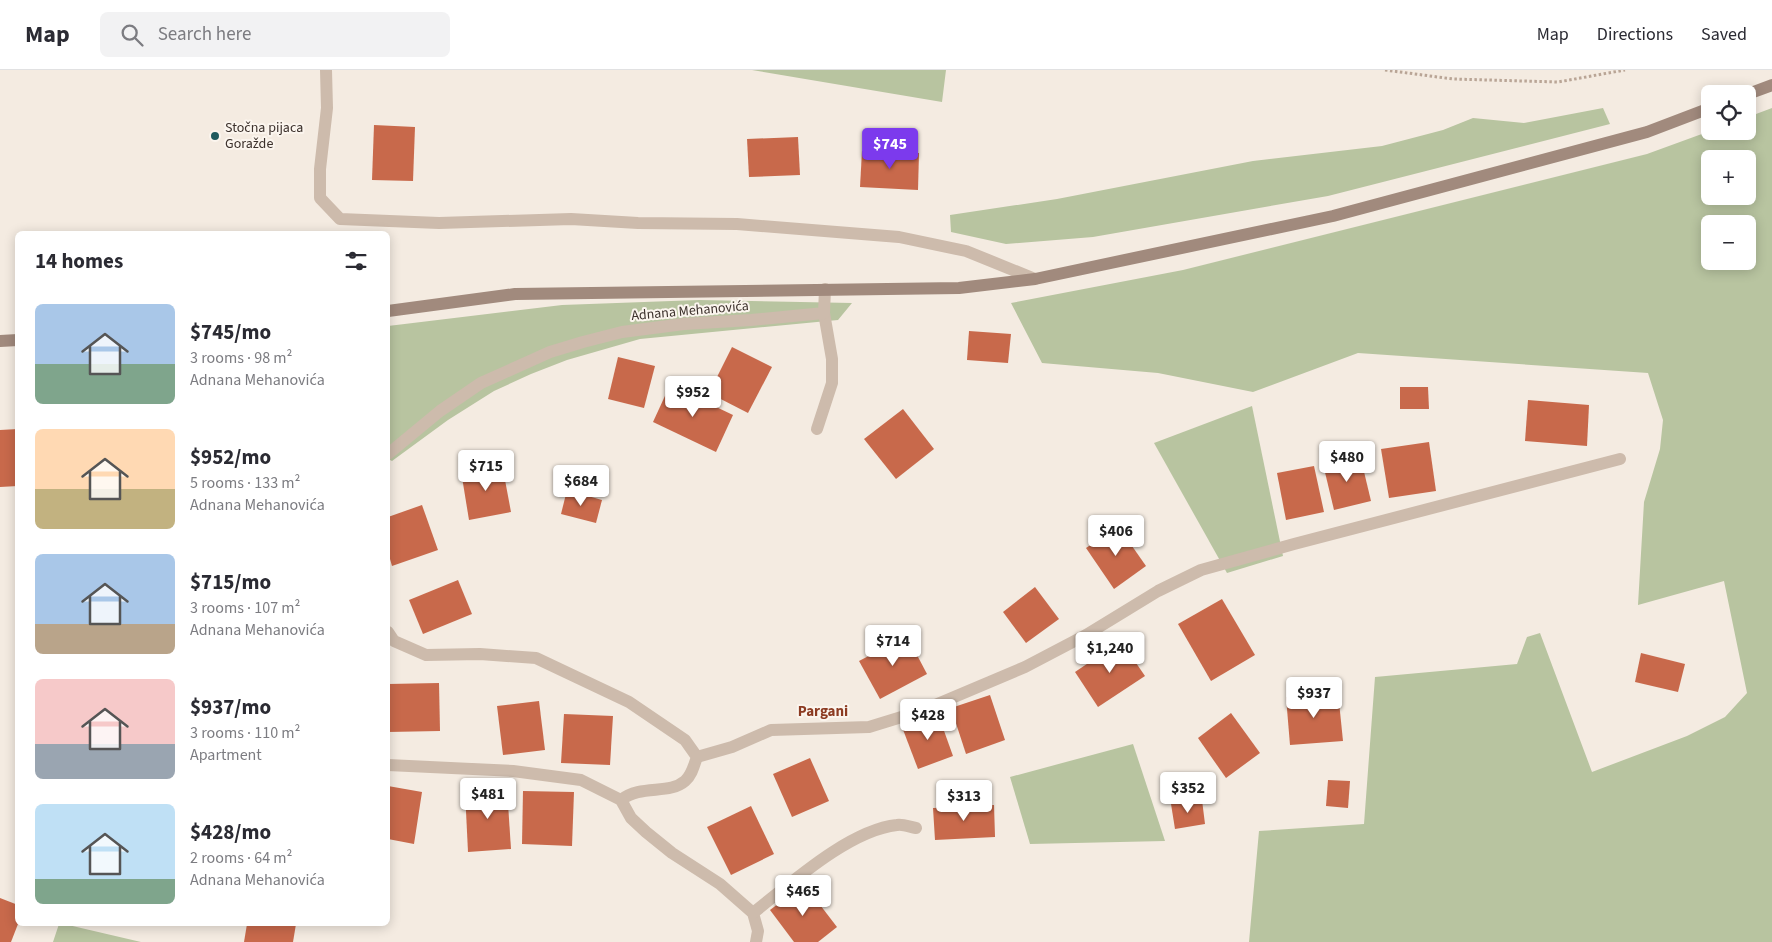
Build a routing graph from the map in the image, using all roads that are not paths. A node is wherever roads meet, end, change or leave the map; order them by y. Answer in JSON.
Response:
{"nodes":[{"id":1,"x":326,"y":70,"type":"edge"},
{"id":2,"x":1772,"y":85,"type":"edge"},
{"id":3,"x":1756,"y":91,"type":"edge"},
{"id":4,"x":1701,"y":111,"type":"edge"},
{"id":5,"x":1035,"y":279,"type":"junction"},
{"id":6,"x":825,"y":289,"type":"junction"},
{"id":7,"x":390,"y":311,"type":"edge"},
{"id":8,"x":824,"y":313,"type":"junction"},
{"id":9,"x":15,"y":340,"type":"edge"},
{"id":10,"x":0,"y":341,"type":"edge"},
{"id":11,"x":817,"y":429,"type":"dead end"},
{"id":12,"x":390,"y":452,"type":"edge"},
{"id":13,"x":1620,"y":459,"type":"dead end"},
{"id":14,"x":390,"y":638,"type":"edge"},
{"id":15,"x":698,"y":757,"type":"junction"},
{"id":16,"x":390,"y":765,"type":"edge"},
{"id":17,"x":621,"y":800,"type":"junction"},
{"id":18,"x":916,"y":828,"type":"dead end"},
{"id":19,"x":752,"y":913,"type":"junction"},
{"id":20,"x":756,"y":942,"type":"edge"}],
"edges":[{"from":1,"to":5,"type":"street"},
{"from":2,"to":3,"type":"street"},
{"from":4,"to":5,"type":"street"},
{"from":5,"to":6,"type":"street"},
{"from":6,"to":7,"type":"street"},
{"from":6,"to":8,"type":"street"},
{"from":8,"to":11,"type":"street"},
{"from":8,"to":12,"type":"street","name":"Adnana Mehanovića"},
{"from":9,"to":10,"type":"street"},
{"from":13,"to":15,"type":"street"},
{"from":14,"to":15,"type":"street"},
{"from":15,"to":17,"type":"street"},
{"from":16,"to":17,"type":"street"},
{"from":17,"to":19,"type":"street"},
{"from":18,"to":19,"type":"street"},
{"from":19,"to":20,"type":"street"}]}
